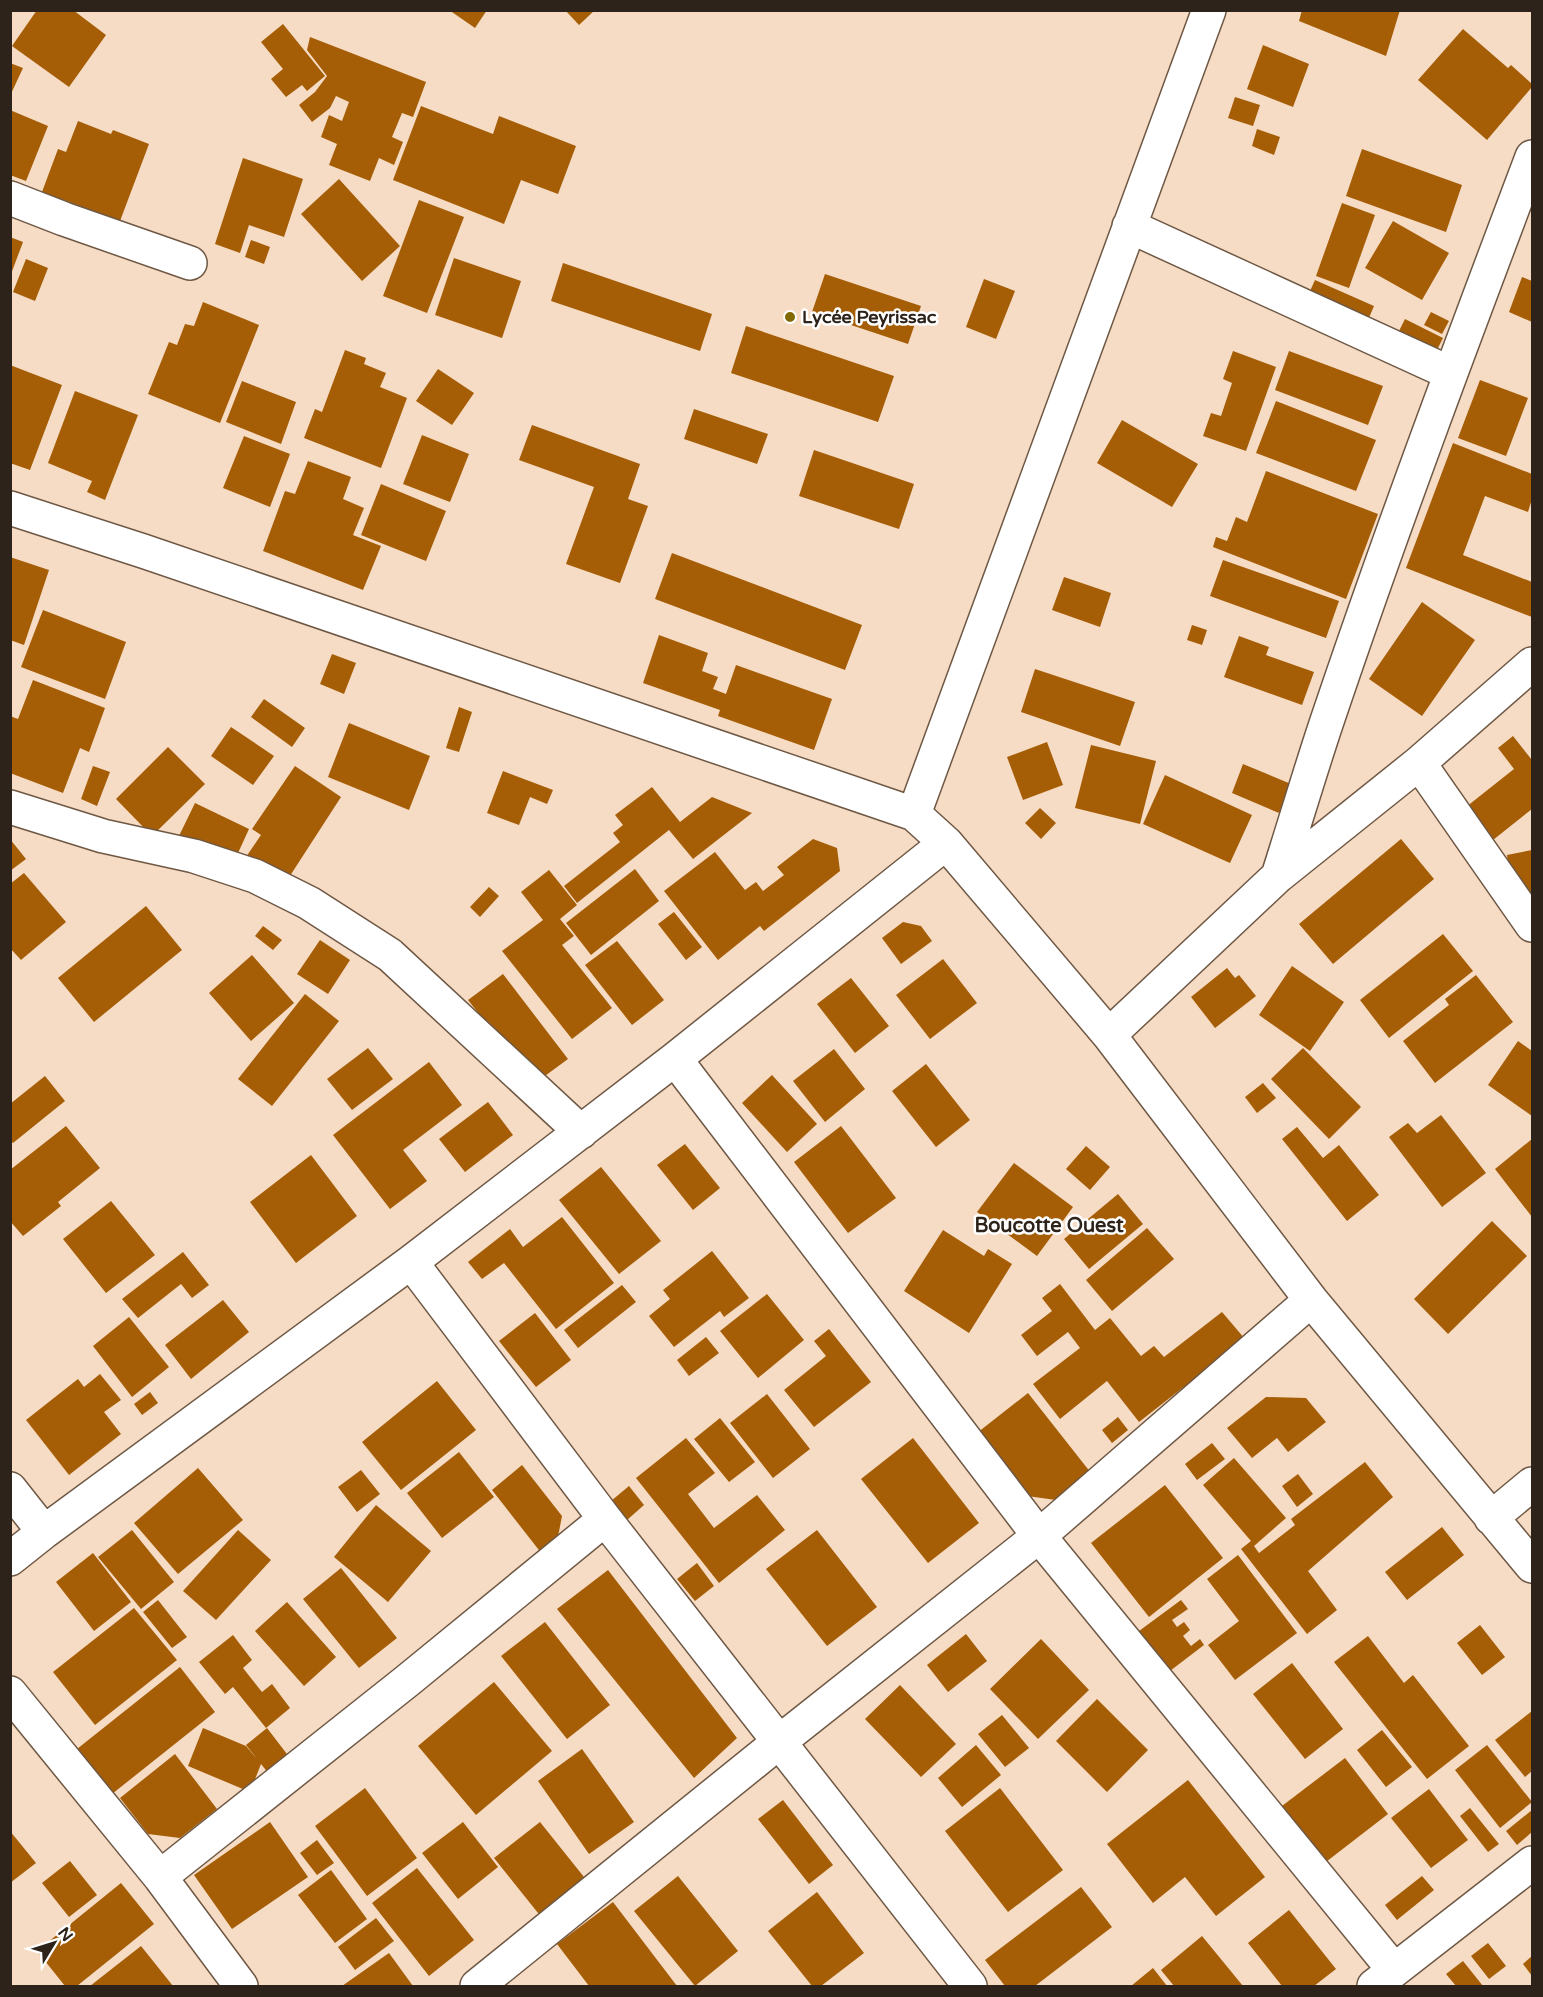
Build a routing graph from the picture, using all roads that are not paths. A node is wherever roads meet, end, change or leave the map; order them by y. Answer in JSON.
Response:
{"nodes":[{"id":1,"x":1209,"y":10,"type":"edge"},
{"id":2,"x":1533,"y":157,"type":"edge"},
{"id":3,"x":10,"y":198,"type":"edge"},
{"id":4,"x":1129,"y":226,"type":"junction"},
{"id":5,"x":190,"y":263,"type":"dead end"},
{"id":6,"x":1450,"y":373,"type":"junction"},
{"id":7,"x":10,"y":508,"type":"edge"},
{"id":8,"x":1533,"y":664,"type":"edge"},
{"id":9,"x":1419,"y":763,"type":"junction"},
{"id":10,"x":10,"y":807,"type":"edge"},
{"id":11,"x":914,"y":814,"type":"junction"},
{"id":12,"x":946,"y":843,"type":"junction"},
{"id":13,"x":1278,"y":876,"type":"junction"},
{"id":14,"x":1533,"y":924,"type":"edge"},
{"id":15,"x":1109,"y":1035,"type":"junction"},
{"id":16,"x":675,"y":1059,"type":"junction"},
{"id":17,"x":581,"y":1132,"type":"junction"},
{"id":18,"x":411,"y":1262,"type":"junction"},
{"id":19,"x":1311,"y":1300,"type":"junction"},
{"id":20,"x":1533,"y":1484,"type":"edge"},
{"id":21,"x":10,"y":1489,"type":"edge"},
{"id":22,"x":1491,"y":1518,"type":"junction"},
{"id":23,"x":605,"y":1519,"type":"junction"},
{"id":24,"x":44,"y":1532,"type":"junction"},
{"id":25,"x":1039,"y":1536,"type":"junction"},
{"id":26,"x":10,"y":1559,"type":"edge"},
{"id":27,"x":1533,"y":1566,"type":"edge"},
{"id":28,"x":10,"y":1693,"type":"edge"},
{"id":29,"x":778,"y":1742,"type":"junction"},
{"id":30,"x":1533,"y":1863,"type":"edge"},
{"id":31,"x":160,"y":1877,"type":"junction"},
{"id":32,"x":1384,"y":1978,"type":"edge"},
{"id":33,"x":954,"y":1981,"type":"edge"},
{"id":34,"x":241,"y":1986,"type":"edge"},
{"id":35,"x":477,"y":1986,"type":"edge"}],
"edges":[{"from":1,"to":4,"type":"street"},
{"from":2,"to":6,"type":"street"},
{"from":3,"to":5,"type":"street"},
{"from":4,"to":6,"type":"street"},
{"from":4,"to":11,"type":"street"},
{"from":6,"to":13,"type":"street"},
{"from":7,"to":11,"type":"street"},
{"from":8,"to":9,"type":"street"},
{"from":9,"to":13,"type":"street"},
{"from":9,"to":14,"type":"street"},
{"from":10,"to":17,"type":"street"},
{"from":11,"to":12,"type":"street"},
{"from":12,"to":15,"type":"street"},
{"from":12,"to":16,"type":"street"},
{"from":13,"to":15,"type":"street"},
{"from":15,"to":19,"type":"street"},
{"from":16,"to":17,"type":"street"},
{"from":16,"to":25,"type":"street"},
{"from":17,"to":18,"type":"street"},
{"from":18,"to":23,"type":"street"},
{"from":18,"to":24,"type":"street"},
{"from":19,"to":22,"type":"street"},
{"from":19,"to":25,"type":"street"},
{"from":20,"to":22,"type":"street"},
{"from":21,"to":24,"type":"street"},
{"from":22,"to":27,"type":"street"},
{"from":23,"to":29,"type":"street"},
{"from":23,"to":31,"type":"street"},
{"from":24,"to":26,"type":"street"},
{"from":25,"to":29,"type":"street"},
{"from":25,"to":32,"type":"street"},
{"from":28,"to":31,"type":"street"},
{"from":29,"to":33,"type":"street"},
{"from":29,"to":35,"type":"street"},
{"from":30,"to":32,"type":"street"},
{"from":31,"to":34,"type":"street"}]}
